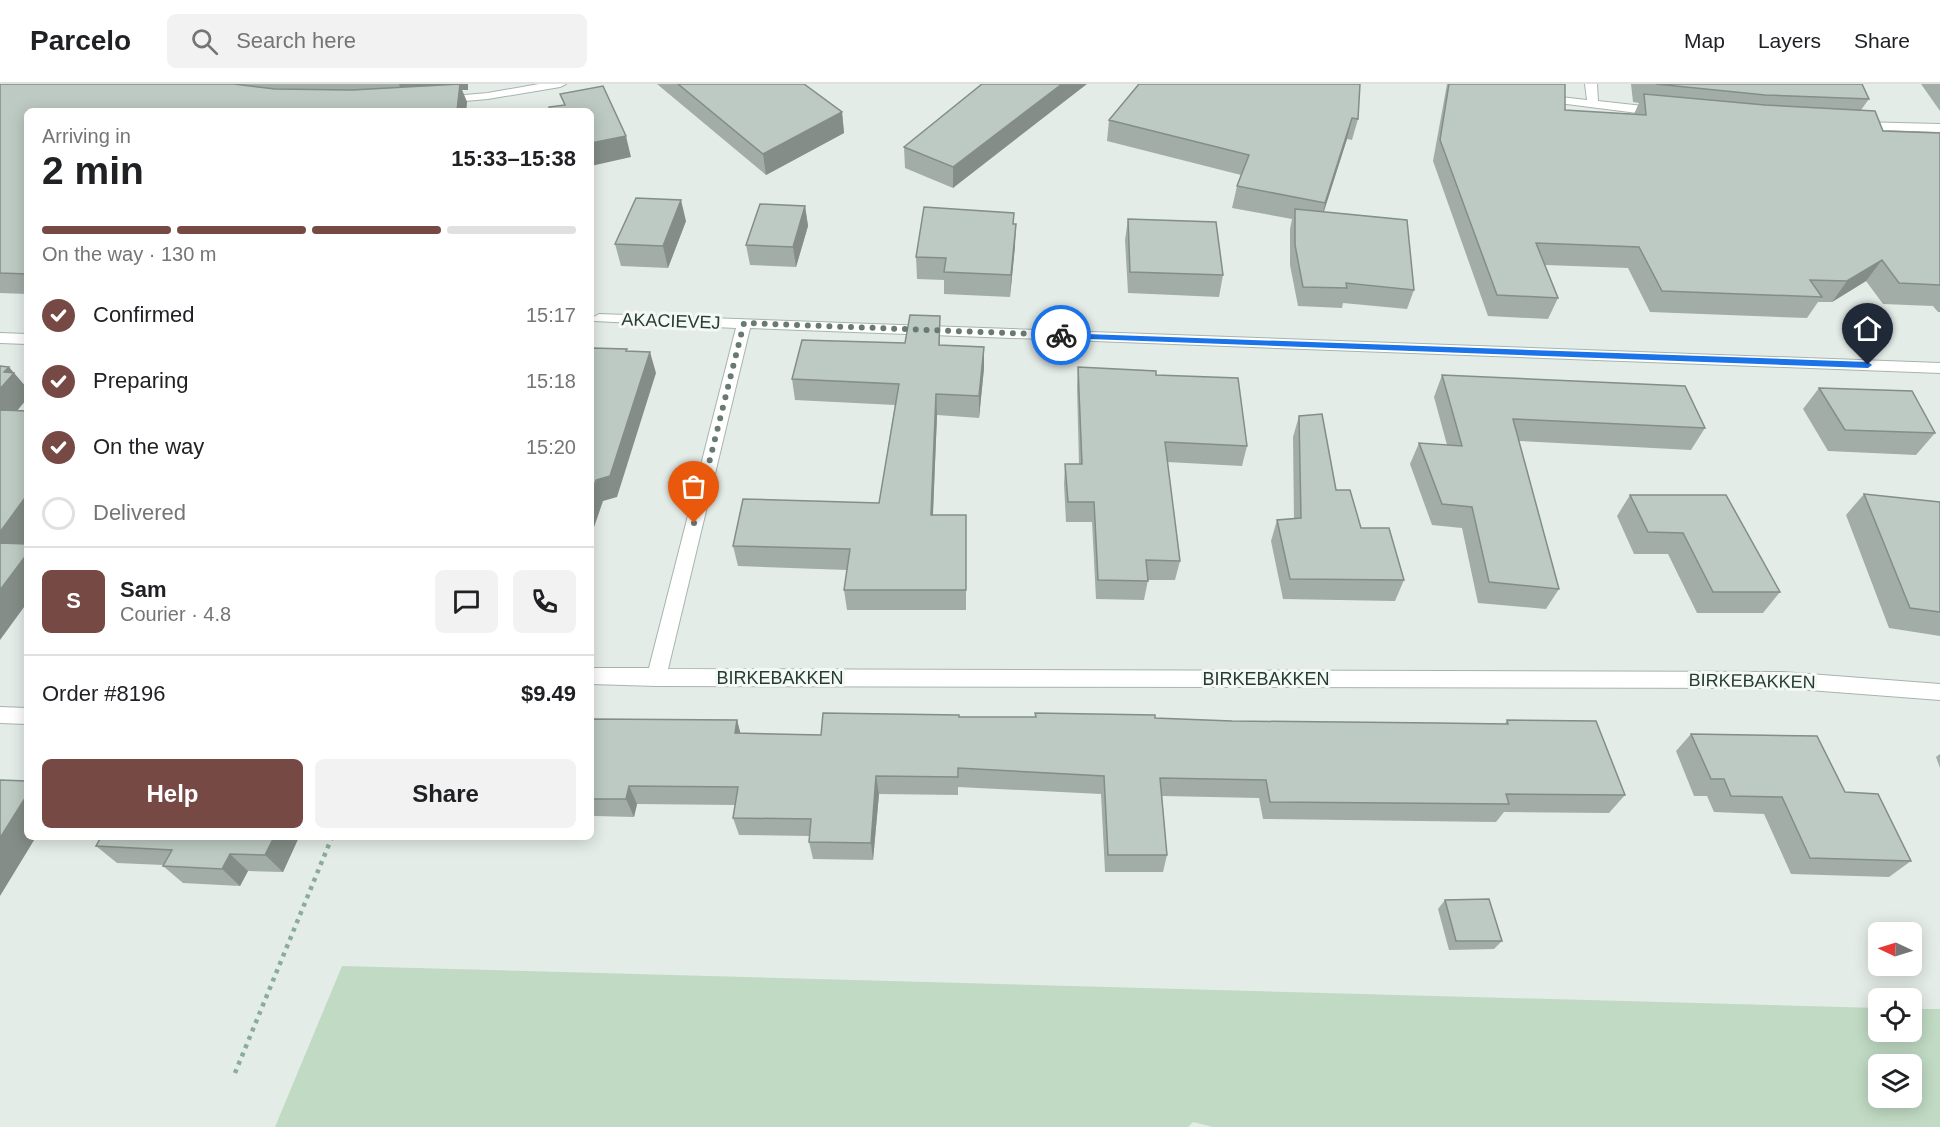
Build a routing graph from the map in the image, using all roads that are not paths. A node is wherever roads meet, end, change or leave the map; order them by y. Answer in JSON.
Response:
{"nodes":[{"id":1,"x":560,"y":84,"type":"edge"},
{"id":2,"x":1591,"y":84,"type":"edge"},
{"id":3,"x":1534,"y":97,"type":"edge"},
{"id":4,"x":431,"y":101,"type":"edge"},
{"id":5,"x":1593,"y":105,"type":"junction"},
{"id":6,"x":1674,"y":113,"type":"edge"},
{"id":7,"x":1839,"y":125,"type":"edge"},
{"id":8,"x":1940,"y":128,"type":"edge"},
{"id":9,"x":598,"y":318,"type":"dead end"},
{"id":10,"x":744,"y":323,"type":"junction"},
{"id":11,"x":0,"y":338,"type":"edge"},
{"id":12,"x":24,"y":339,"type":"edge"},
{"id":13,"x":1940,"y":368,"type":"edge"},
{"id":14,"x":594,"y":676,"type":"edge"},
{"id":15,"x":656,"y":678,"type":"junction"},
{"id":16,"x":1940,"y":692,"type":"edge"},
{"id":17,"x":0,"y":714,"type":"edge"},
{"id":18,"x":24,"y":716,"type":"edge"}],
"edges":[{"from":1,"to":4,"type":"street"},
{"from":2,"to":5,"type":"street"},
{"from":3,"to":5,"type":"street"},
{"from":5,"to":6,"type":"street"},
{"from":7,"to":8,"type":"street"},
{"from":9,"to":10,"type":"street","name":"AKACIEVEJ"},
{"from":10,"to":13,"type":"street","name":"AKACIEVEJ"},
{"from":10,"to":15,"type":"street","name":"AKACIEVEJ"},
{"from":11,"to":12,"type":"street"},
{"from":14,"to":15,"type":"street","name":"BIRKEBAKKEN"},
{"from":15,"to":16,"type":"street","name":"BIRKEBAKKEN"},
{"from":17,"to":18,"type":"street"}]}
